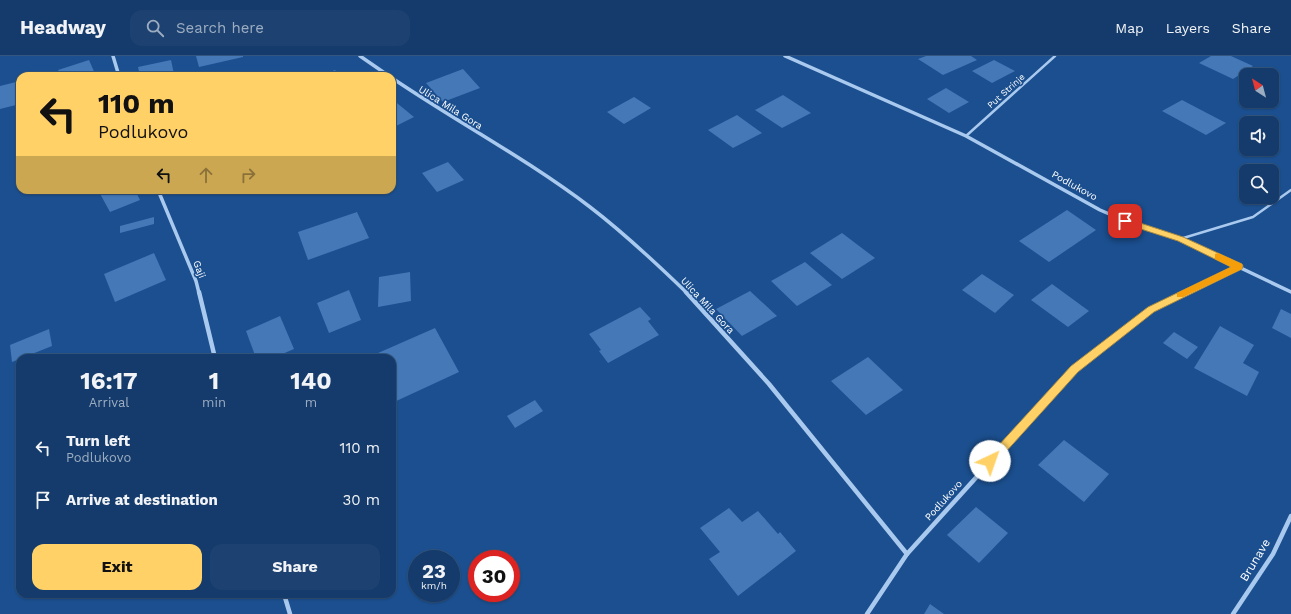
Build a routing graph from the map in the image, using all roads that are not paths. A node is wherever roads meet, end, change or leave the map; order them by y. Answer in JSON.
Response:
{"nodes":[{"id":1,"x":113,"y":56,"type":"edge"},
{"id":2,"x":360,"y":56,"type":"edge"},
{"id":3,"x":785,"y":56,"type":"edge"},
{"id":4,"x":1055,"y":56,"type":"edge"},
{"id":5,"x":117,"y":72,"type":"edge"},
{"id":6,"x":383,"y":72,"type":"edge"},
{"id":7,"x":396,"y":81,"type":"edge"},
{"id":8,"x":966,"y":136,"type":"junction"},
{"id":9,"x":1291,"y":190,"type":"edge"},
{"id":10,"x":160,"y":194,"type":"edge"},
{"id":11,"x":1180,"y":239,"type":"junction"},
{"id":12,"x":1239,"y":266,"type":"junction"},
{"id":13,"x":1291,"y":292,"type":"edge"},
{"id":14,"x":214,"y":354,"type":"edge"},
{"id":15,"x":1291,"y":516,"type":"edge"},
{"id":16,"x":907,"y":554,"type":"junction"},
{"id":17,"x":285,"y":598,"type":"edge"},
{"id":18,"x":290,"y":614,"type":"edge"},
{"id":19,"x":867,"y":614,"type":"edge"},
{"id":20,"x":1233,"y":614,"type":"edge"}],
"edges":[{"from":1,"to":5,"type":"street"},
{"from":2,"to":6,"type":"street"},
{"from":3,"to":8,"type":"street","name":"Podlukovo"},
{"from":4,"to":8,"type":"lane","name":"Put Strinje"},
{"from":7,"to":16,"type":"street","name":"Ulica Mila Gora"},
{"from":8,"to":11,"type":"street","name":"Podlukovo"},
{"from":9,"to":11,"type":"lane"},
{"from":10,"to":14,"type":"street","name":"Gaji"},
{"from":11,"to":12,"type":"street","name":"Podlukovo"},
{"from":12,"to":13,"type":"street"},
{"from":12,"to":16,"type":"street","name":"Podlukovo"},
{"from":15,"to":20,"type":"street","name":"Brunave"},
{"from":16,"to":19,"type":"street"},
{"from":17,"to":18,"type":"street"}]}
